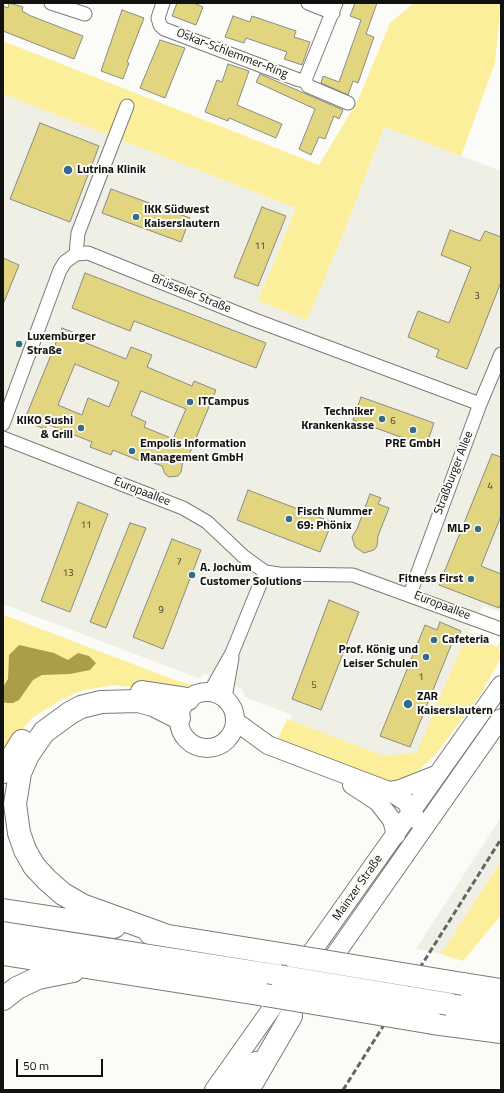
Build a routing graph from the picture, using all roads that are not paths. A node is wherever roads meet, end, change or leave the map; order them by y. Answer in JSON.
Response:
{"nodes":[{"id":1,"x":51,"y":3,"type":"edge"},
{"id":2,"x":163,"y":3,"type":"edge"},
{"id":3,"x":308,"y":3,"type":"edge"},
{"id":4,"x":335,"y":8,"type":"edge"},
{"id":5,"x":85,"y":14,"type":"dead end"},
{"id":6,"x":305,"y":80,"type":"junction"},
{"id":7,"x":348,"y":103,"type":"dead end"},
{"id":8,"x":127,"y":106,"type":"dead end"},
{"id":9,"x":76,"y":254,"type":"junction"},
{"id":10,"x":501,"y":354,"type":"edge"},
{"id":11,"x":480,"y":404,"type":"junction"},
{"id":12,"x":3,"y":424,"type":"edge"},
{"id":13,"x":3,"y":438,"type":"edge"},
{"id":14,"x":265,"y":572,"type":"junction"},
{"id":15,"x":410,"y":594,"type":"junction"},
{"id":16,"x":501,"y":629,"type":"edge"},
{"id":17,"x":501,"y":685,"type":"edge"},
{"id":18,"x":218,"y":695,"type":"junction"},
{"id":19,"x":188,"y":699,"type":"junction"},
{"id":20,"x":179,"y":718,"type":"junction"},
{"id":21,"x":501,"y":718,"type":"edge"},
{"id":22,"x":235,"y":721,"type":"junction"},
{"id":23,"x":229,"y":738,"type":"junction"},
{"id":24,"x":268,"y":745,"type":"junction"},
{"id":25,"x":326,"y":768,"type":"junction"},
{"id":26,"x":3,"y":772,"type":"edge"},
{"id":27,"x":438,"y":774,"type":"junction"},
{"id":28,"x":389,"y":791,"type":"junction"},
{"id":29,"x":413,"y":811,"type":"junction"},
{"id":30,"x":396,"y":835,"type":"junction"},
{"id":31,"x":419,"y":836,"type":"junction"},
{"id":32,"x":3,"y":910,"type":"edge"},
{"id":33,"x":3,"y":934,"type":"edge"},
{"id":34,"x":165,"y":935,"type":"junction"},
{"id":35,"x":3,"y":954,"type":"edge"},
{"id":36,"x":96,"y":970,"type":"junction"},
{"id":37,"x":501,"y":990,"type":"edge"},
{"id":38,"x":3,"y":999,"type":"edge"},
{"id":39,"x":501,"y":1012,"type":"edge"},
{"id":40,"x":291,"y":1016,"type":"junction"},
{"id":41,"x":444,"y":1024,"type":"junction"},
{"id":42,"x":501,"y":1032,"type":"edge"},
{"id":43,"x":501,"y":1044,"type":"edge"},
{"id":44,"x":214,"y":1090,"type":"edge"},
{"id":45,"x":233,"y":1090,"type":"edge"},
{"id":46,"x":248,"y":1090,"type":"edge"}],
"edges":[{"from":1,"to":5,"type":"street"},
{"from":2,"to":6,"type":"street","name":"Oskar-Schlemmer-Ring"},
{"from":3,"to":4,"type":"street"},
{"from":4,"to":6,"type":"street"},
{"from":6,"to":7,"type":"street","name":"Oskar-Schlemmer-Ring"},
{"from":8,"to":9,"type":"street"},
{"from":9,"to":11,"type":"street","name":"Brüsseler Straße"},
{"from":9,"to":12,"type":"street"},
{"from":10,"to":11,"type":"street","name":"Straßburger Allee"},
{"from":11,"to":15,"type":"street","name":"Straßburger Allee"},
{"from":13,"to":14,"type":"street","name":"Europaallee"},
{"from":14,"to":15,"type":"street","name":"Europaallee"},
{"from":14,"to":18,"type":"street"},
{"from":15,"to":16,"type":"street","name":"Europaallee"},
{"from":17,"to":27,"type":"main road","name":"Mainzer Straße"},
{"from":18,"to":19,"type":"main road"},
{"from":18,"to":22,"type":"main road"},
{"from":19,"to":20,"type":"main road"},
{"from":19,"to":26,"type":"highway"},
{"from":20,"to":23,"type":"main road"},
{"from":20,"to":34,"type":"highway"},
{"from":21,"to":31,"type":"main road","name":"Mainzer Straße"},
{"from":22,"to":23,"type":"main road"},
{"from":22,"to":24,"type":"main road"},
{"from":23,"to":24,"type":"main road"},
{"from":24,"to":25,"type":"main road"},
{"from":25,"to":28,"type":"main road"},
{"from":25,"to":30,"type":"main road"},
{"from":27,"to":28,"type":"main road"},
{"from":27,"to":29,"type":"main road","name":"Mainzer Straße"},
{"from":28,"to":29,"type":"main road"},
{"from":29,"to":30,"type":"main road","name":"Mainzer Straße"},
{"from":29,"to":31,"type":"main road"},
{"from":30,"to":44,"type":"main road","name":"Mainzer Straße"},
{"from":31,"to":40,"type":"main road","name":"Mainzer Straße"},
{"from":32,"to":34,"type":"highway"},
{"from":33,"to":39,"type":"highway","bridge":true},
{"from":34,"to":37,"type":"highway","bridge":true},
{"from":35,"to":36,"type":"highway"},
{"from":36,"to":38,"type":"highway"},
{"from":36,"to":41,"type":"highway","bridge":true},
{"from":40,"to":45,"type":"main road","name":"Mainzer Straße"},
{"from":40,"to":46,"type":"highway"},
{"from":41,"to":42,"type":"highway"},
{"from":41,"to":43,"type":"highway"}]}
